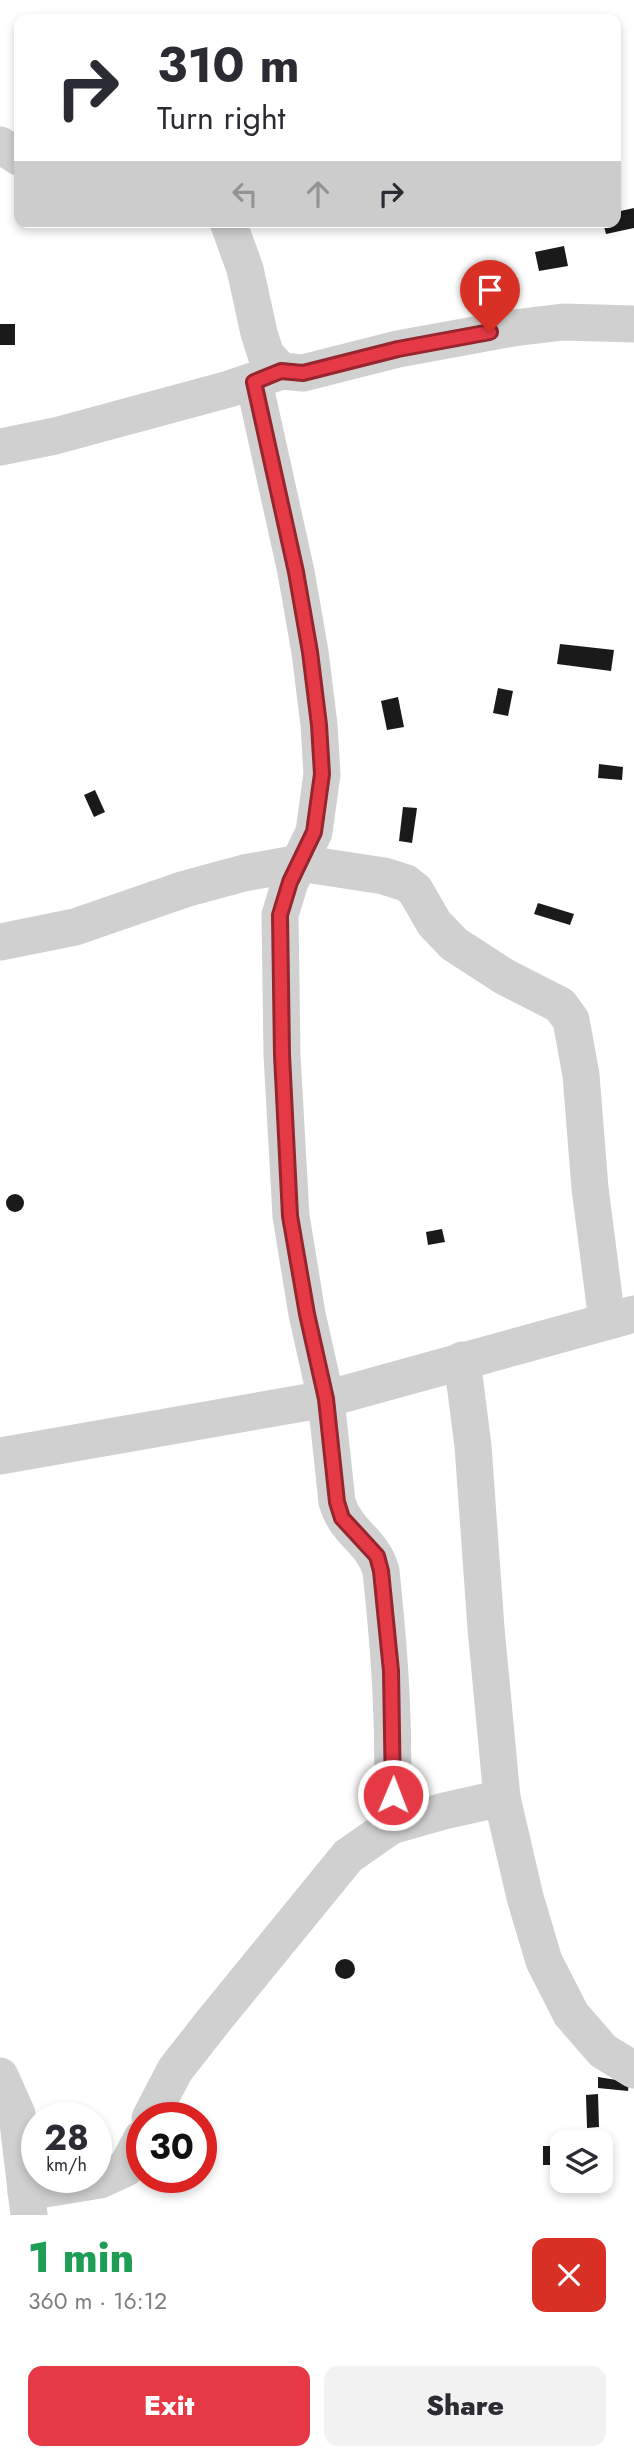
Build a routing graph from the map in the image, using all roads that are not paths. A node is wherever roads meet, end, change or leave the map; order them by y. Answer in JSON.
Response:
{"nodes":[{"id":1,"x":230,"y":228,"type":"edge"},
{"id":2,"x":634,"y":324,"type":"edge"},
{"id":3,"x":267,"y":377,"type":"junction"},
{"id":4,"x":0,"y":447,"type":"edge"},
{"id":5,"x":299,"y":863,"type":"junction"},
{"id":6,"x":0,"y":942,"type":"edge"},
{"id":7,"x":621,"y":1318,"type":"edge"},
{"id":8,"x":462,"y":1360,"type":"junction"},
{"id":9,"x":326,"y":1399,"type":"junction"},
{"id":10,"x":0,"y":1456,"type":"edge"},
{"id":11,"x":502,"y":1798,"type":"junction"},
{"id":12,"x":391,"y":1826,"type":"junction"},
{"id":13,"x":634,"y":2070,"type":"edge"},
{"id":14,"x":0,"y":2076,"type":"edge"},
{"id":15,"x":158,"y":2102,"type":"edge"},
{"id":16,"x":126,"y":2168,"type":"edge"},
{"id":17,"x":28,"y":2204,"type":"edge"}],
"edges":[{"from":1,"to":3,"type":"street"},
{"from":2,"to":3,"type":"street"},
{"from":3,"to":4,"type":"street"},
{"from":3,"to":5,"type":"street"},
{"from":5,"to":6,"type":"street"},
{"from":5,"to":7,"type":"street"},
{"from":5,"to":9,"type":"street"},
{"from":7,"to":8,"type":"street"},
{"from":8,"to":9,"type":"street"},
{"from":8,"to":11,"type":"street"},
{"from":9,"to":10,"type":"street"},
{"from":9,"to":12,"type":"street"},
{"from":11,"to":12,"type":"street"},
{"from":11,"to":13,"type":"street"},
{"from":12,"to":15,"type":"street"},
{"from":14,"to":17,"type":"street"},
{"from":16,"to":17,"type":"street"}]}
